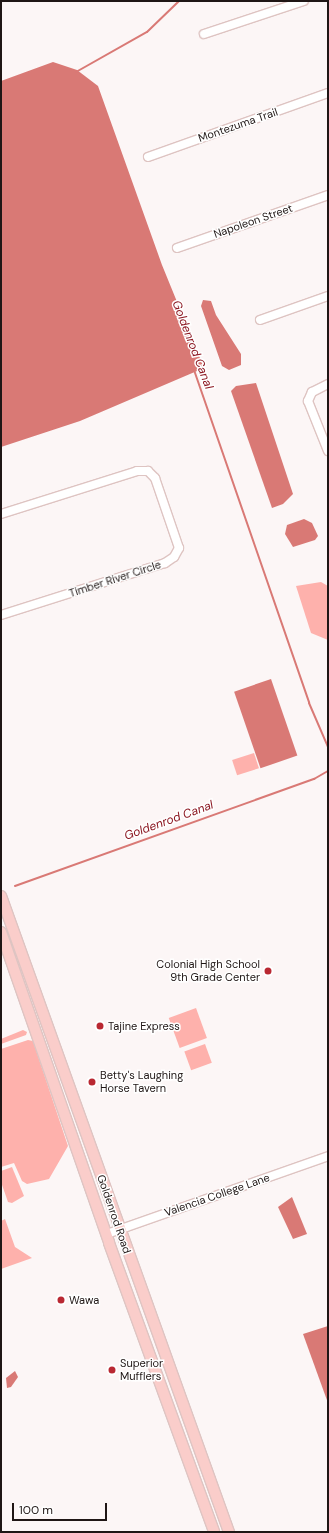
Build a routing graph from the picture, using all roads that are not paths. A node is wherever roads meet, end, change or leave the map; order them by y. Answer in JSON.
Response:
{"nodes":[{"id":1,"x":304,"y":1,"type":"edge"},
{"id":2,"x":204,"y":34,"type":"dead end"},
{"id":3,"x":328,"y":93,"type":"edge"},
{"id":4,"x":148,"y":157,"type":"dead end"},
{"id":5,"x":328,"y":195,"type":"edge"},
{"id":6,"x":177,"y":248,"type":"dead end"},
{"id":7,"x":328,"y":296,"type":"edge"},
{"id":8,"x":260,"y":320,"type":"dead end"},
{"id":9,"x":328,"y":384,"type":"edge"},
{"id":10,"x":328,"y":451,"type":"edge"},
{"id":11,"x":1,"y":514,"type":"edge"},
{"id":12,"x":1,"y":615,"type":"edge"},
{"id":13,"x":1,"y":896,"type":"edge"},
{"id":14,"x":1,"y":932,"type":"edge"},
{"id":15,"x":30,"y":1013,"type":"junction"},
{"id":16,"x":47,"y":1022,"type":"junction"},
{"id":17,"x":328,"y":1156,"type":"edge"},
{"id":18,"x":119,"y":1230,"type":"junction"},
{"id":19,"x":107,"y":1234,"type":"junction"},
{"id":20,"x":178,"y":1432,"type":"junction"},
{"id":21,"x":197,"y":1445,"type":"junction"},
{"id":22,"x":214,"y":1532,"type":"edge"},
{"id":23,"x":229,"y":1532,"type":"edge"}],
"edges":[{"from":1,"to":2,"type":"street"},
{"from":3,"to":4,"type":"street","name":"Montezuma Trail"},
{"from":5,"to":6,"type":"street","name":"Napoleon Street"},
{"from":7,"to":8,"type":"street"},
{"from":9,"to":10,"type":"street"},
{"from":11,"to":12,"type":"street","name":"Timber River Circle"},
{"from":13,"to":16,"type":"main road","name":"Goldenrod Road"},
{"from":14,"to":15,"type":"main road","name":"Goldenrod Road"},
{"from":15,"to":16,"type":"main road"},
{"from":15,"to":19,"type":"main road","name":"Goldenrod Road"},
{"from":16,"to":18,"type":"main road","name":"Goldenrod Road"},
{"from":17,"to":18,"type":"street","name":"Valencia College Lane"},
{"from":18,"to":19,"type":"street","name":"Valencia College Lane"},
{"from":18,"to":21,"type":"main road","name":"Goldenrod Road"},
{"from":19,"to":20,"type":"main road","name":"Goldenrod Road"},
{"from":20,"to":21,"type":"main road"},
{"from":20,"to":22,"type":"main road","name":"Goldenrod Road"},
{"from":21,"to":23,"type":"main road","name":"Goldenrod Road"}]}
